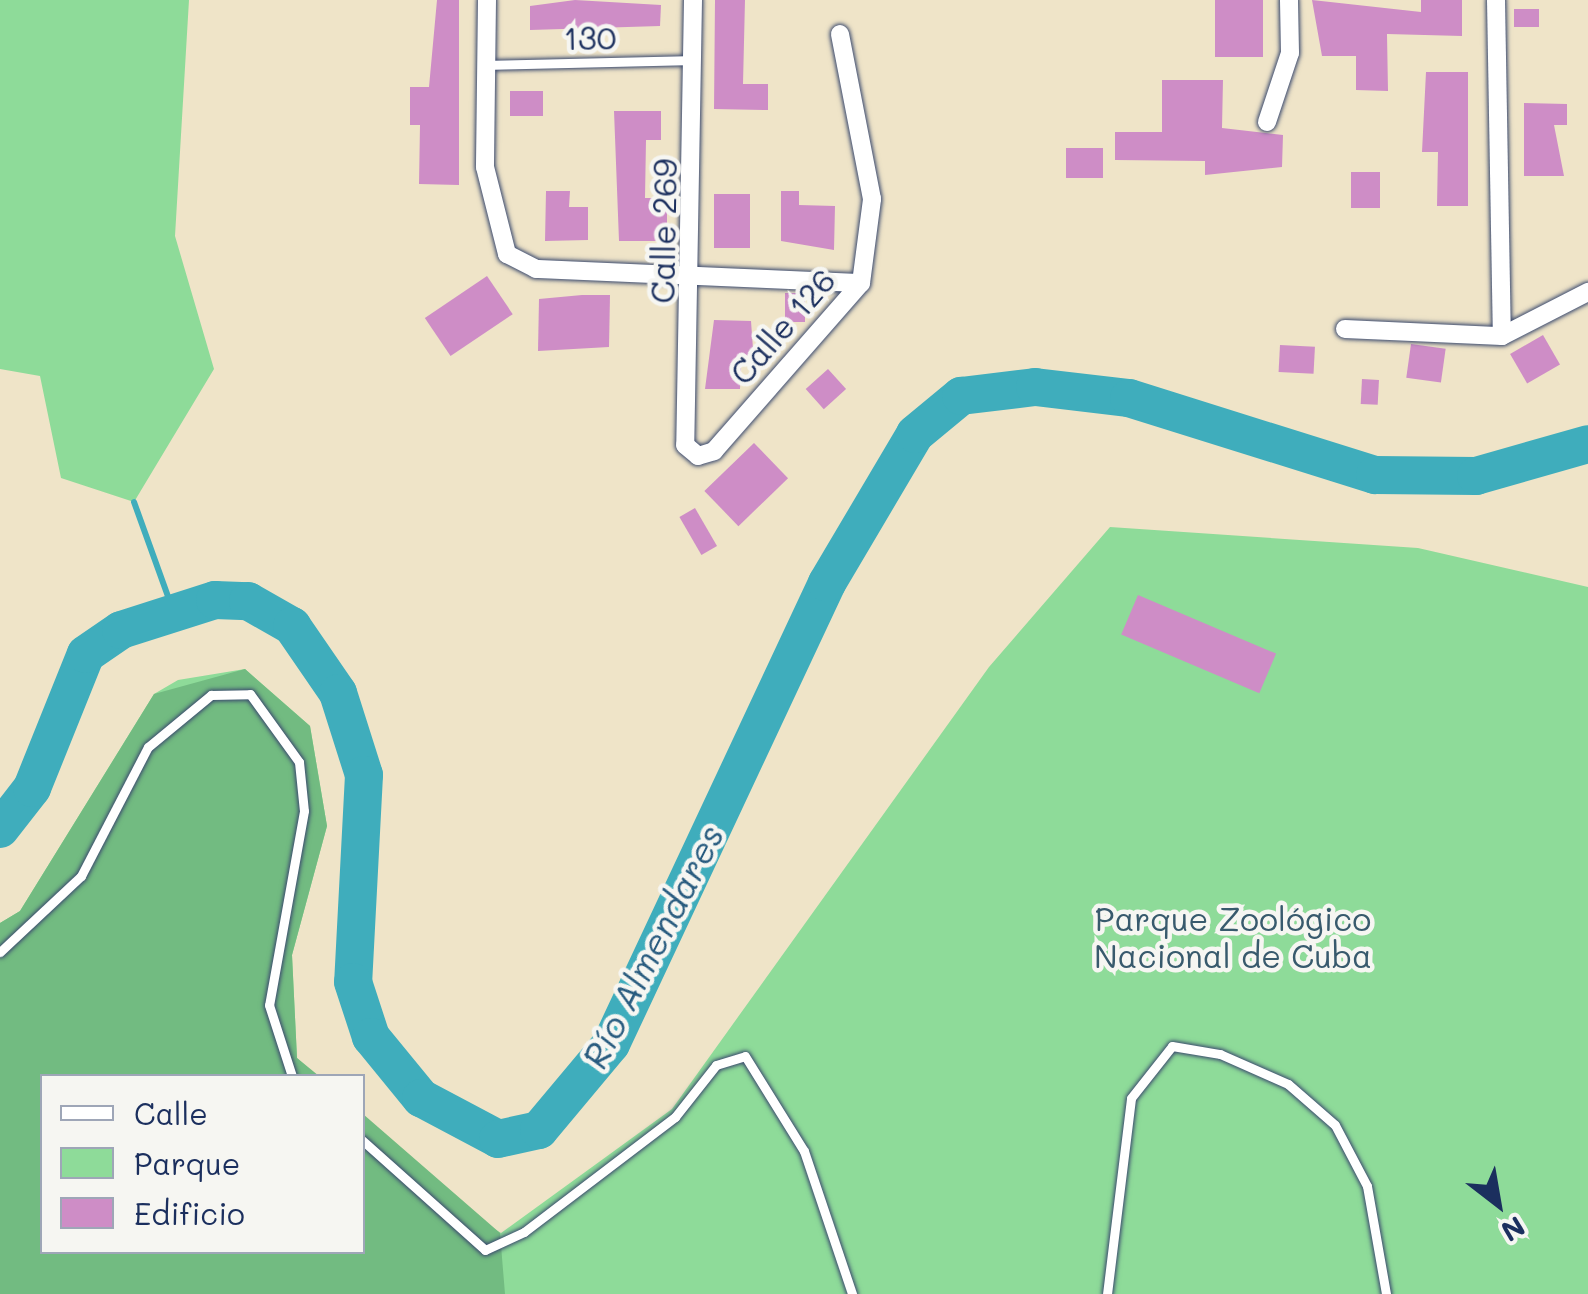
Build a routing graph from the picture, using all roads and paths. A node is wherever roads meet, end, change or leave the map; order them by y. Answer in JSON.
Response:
{"nodes":[{"id":1,"x":487,"y":0,"type":"edge"},
{"id":2,"x":693,"y":0,"type":"edge"},
{"id":3,"x":1289,"y":0,"type":"edge"},
{"id":4,"x":1496,"y":0,"type":"edge"},
{"id":5,"x":840,"y":34,"type":"dead end"},
{"id":6,"x":694,"y":60,"type":"junction"},
{"id":7,"x":488,"y":65,"type":"junction"},
{"id":8,"x":1267,"y":122,"type":"dead end"},
{"id":9,"x":694,"y":280,"type":"junction"},
{"id":10,"x":860,"y":283,"type":"junction"},
{"id":11,"x":1588,"y":292,"type":"edge"},
{"id":12,"x":1344,"y":329,"type":"dead end"},
{"id":13,"x":1502,"y":336,"type":"junction"},
{"id":14,"x":698,"y":456,"type":"joint"},
{"id":15,"x":0,"y":952,"type":"edge"},
{"id":16,"x":291,"y":1074,"type":"edge"},
{"id":17,"x":365,"y":1143,"type":"edge"},
{"id":18,"x":852,"y":1294,"type":"edge"},
{"id":19,"x":1106,"y":1294,"type":"edge"},
{"id":20,"x":1386,"y":1294,"type":"edge"}],
"edges":[{"from":1,"to":7,"type":"street"},
{"from":2,"to":6,"type":"street","name":"Calle 269"},
{"from":3,"to":8,"type":"street"},
{"from":4,"to":13,"type":"street"},
{"from":5,"to":10,"type":"street","name":"Calle 126"},
{"from":6,"to":7,"type":"lane","name":"130"},
{"from":6,"to":9,"type":"street","name":"Calle 269"},
{"from":7,"to":9,"type":"street"},
{"from":9,"to":10,"type":"street"},
{"from":9,"to":14,"type":"street","name":"Calle 269"},
{"from":10,"to":14,"type":"street","name":"Calle 126"},
{"from":11,"to":13,"type":"street"},
{"from":12,"to":13,"type":"street"},
{"from":15,"to":16,"type":"lane"},
{"from":17,"to":18,"type":"lane"},
{"from":19,"to":20,"type":"lane"}]}
